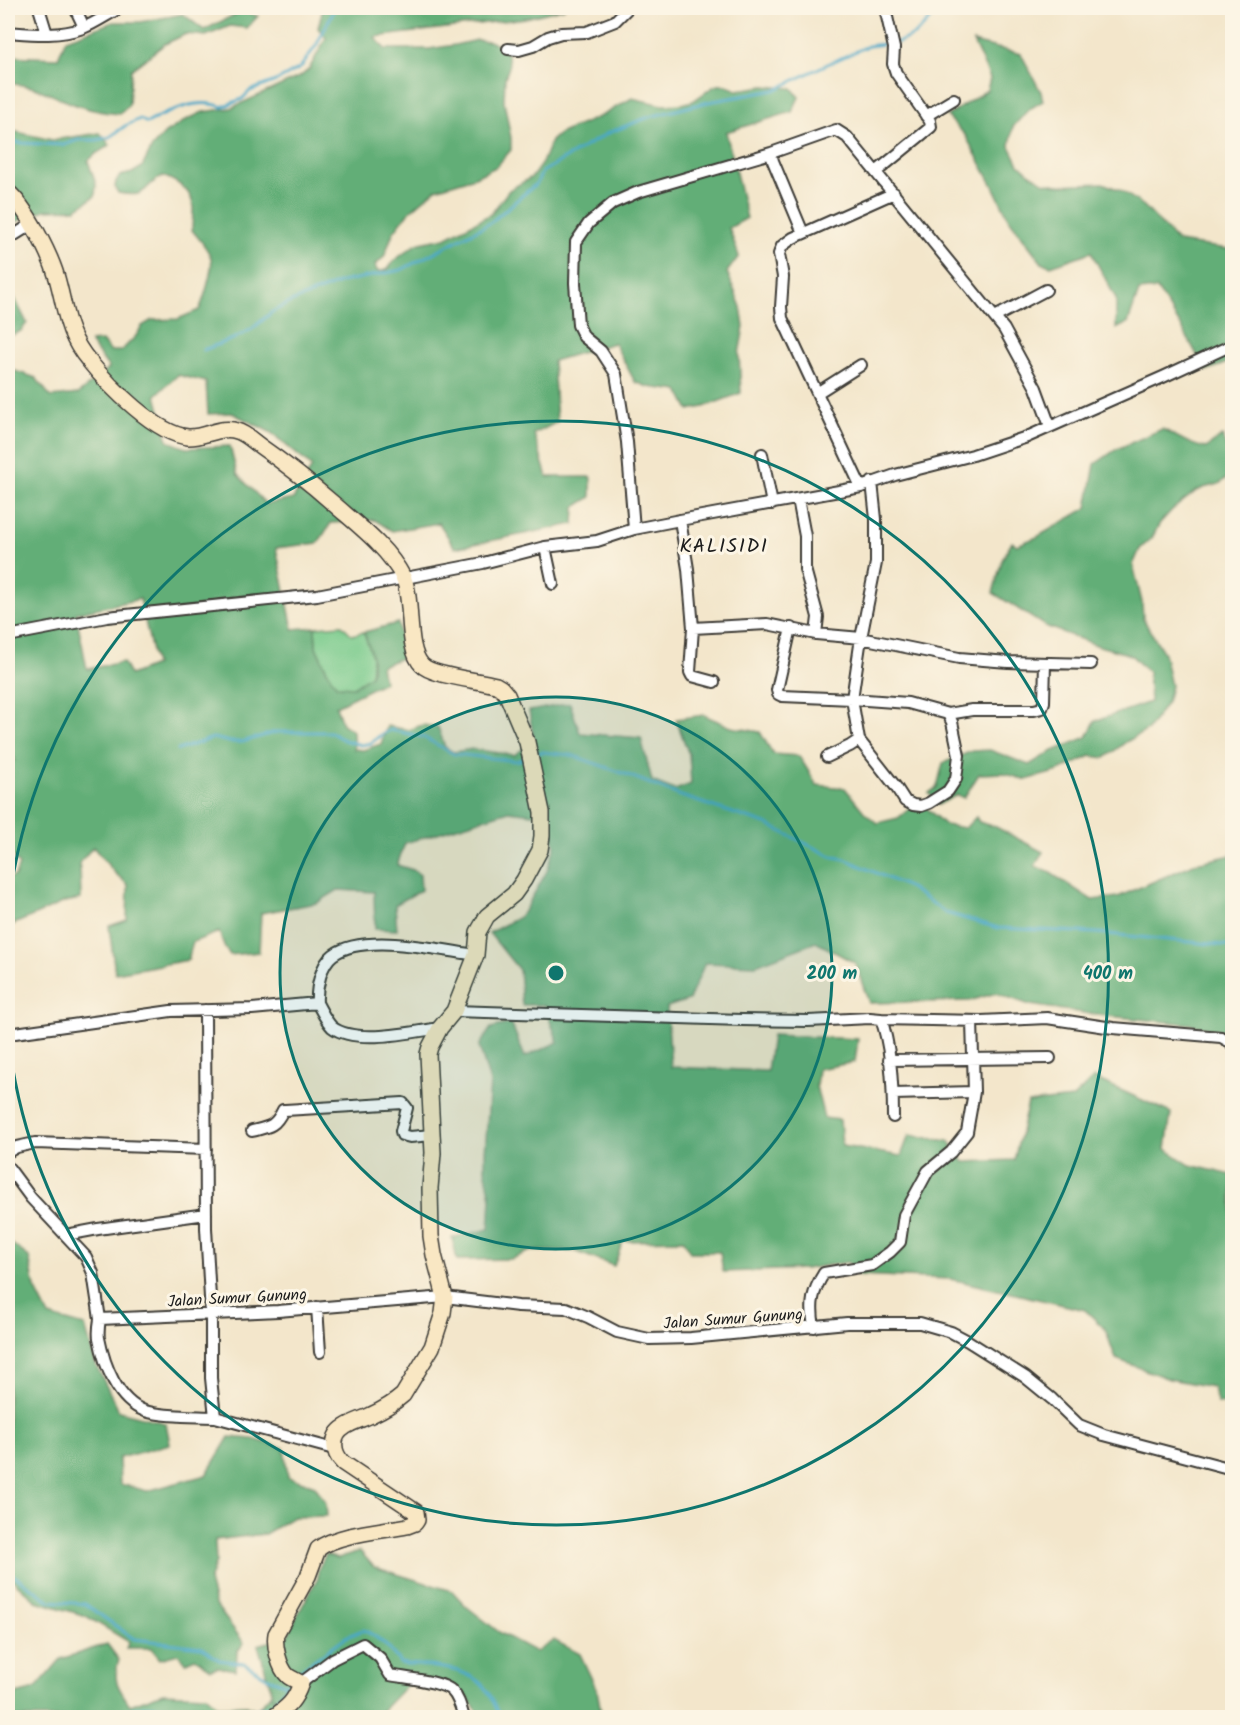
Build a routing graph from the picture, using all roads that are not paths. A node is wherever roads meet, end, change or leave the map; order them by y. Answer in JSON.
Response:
{"nodes":[{"id":1,"x":39,"y":8,"type":"edge"},
{"id":2,"x":75,"y":8,"type":"edge"},
{"id":3,"x":120,"y":8,"type":"edge"},
{"id":4,"x":628,"y":8,"type":"edge"},
{"id":5,"x":885,"y":8,"type":"edge"},
{"id":6,"x":84,"y":27,"type":"junction"},
{"id":7,"x":8,"y":32,"type":"edge"},
{"id":8,"x":47,"y":34,"type":"junction"},
{"id":9,"x":508,"y":49,"type":"dead end"},
{"id":10,"x":954,"y":99,"type":"dead end"},
{"id":11,"x":926,"y":116,"type":"junction"},
{"id":12,"x":771,"y":153,"type":"junction"},
{"id":13,"x":876,"y":172,"type":"junction"},
{"id":14,"x":8,"y":192,"type":"edge"},
{"id":15,"x":894,"y":193,"type":"junction"},
{"id":16,"x":32,"y":224,"type":"junction"},
{"id":17,"x":803,"y":233,"type":"junction"},
{"id":18,"x":8,"y":239,"type":"edge"},
{"id":19,"x":1046,"y":290,"type":"dead end"},
{"id":20,"x":995,"y":316,"type":"junction"},
{"id":21,"x":1233,"y":345,"type":"edge"},
{"id":22,"x":861,"y":365,"type":"dead end"},
{"id":23,"x":817,"y":393,"type":"junction"},
{"id":24,"x":1050,"y":426,"type":"junction"},
{"id":25,"x":762,"y":454,"type":"dead end"},
{"id":26,"x":872,"y":482,"type":"junction"},
{"id":27,"x":861,"y":487,"type":"junction"},
{"id":28,"x":798,"y":499,"type":"junction"},
{"id":29,"x":772,"y":504,"type":"junction"},
{"id":30,"x":680,"y":520,"type":"junction"},
{"id":31,"x":634,"y":529,"type":"junction"},
{"id":32,"x":545,"y":547,"type":"junction"},
{"id":33,"x":403,"y":578,"type":"junction"},
{"id":34,"x":553,"y":584,"type":"dead end"},
{"id":35,"x":693,"y":628,"type":"junction"},
{"id":36,"x":791,"y":628,"type":"junction"},
{"id":37,"x":816,"y":634,"type":"junction"},
{"id":38,"x":8,"y":636,"type":"edge"},
{"id":39,"x":861,"y":638,"type":"junction"},
{"id":40,"x":1046,"y":663,"type":"junction"},
{"id":41,"x":1091,"y":664,"type":"dead end"},
{"id":42,"x":714,"y":682,"type":"dead end"},
{"id":43,"x":852,"y":699,"type":"junction"},
{"id":44,"x":948,"y":714,"type":"junction"},
{"id":45,"x":859,"y":740,"type":"junction"},
{"id":46,"x":826,"y":757,"type":"dead end"},
{"id":47,"x":476,"y":955,"type":"junction"},
{"id":48,"x":317,"y":1003,"type":"junction"},
{"id":49,"x":205,"y":1010,"type":"junction"},
{"id":50,"x":454,"y":1011,"type":"junction"},
{"id":51,"x":881,"y":1019,"type":"junction"},
{"id":52,"x":972,"y":1021,"type":"junction"},
{"id":53,"x":440,"y":1028,"type":"junction"},
{"id":54,"x":8,"y":1034,"type":"edge"},
{"id":55,"x":1233,"y":1045,"type":"edge"},
{"id":56,"x":1050,"y":1058,"type":"dead end"},
{"id":57,"x":973,"y":1059,"type":"junction"},
{"id":58,"x":889,"y":1060,"type":"junction"},
{"id":59,"x":974,"y":1092,"type":"junction"},
{"id":60,"x":892,"y":1094,"type":"junction"},
{"id":61,"x":893,"y":1117,"type":"dead end"},
{"id":62,"x":252,"y":1131,"type":"dead end"},
{"id":63,"x":432,"y":1135,"type":"junction"},
{"id":64,"x":206,"y":1149,"type":"junction"},
{"id":65,"x":8,"y":1152,"type":"edge"},
{"id":66,"x":8,"y":1167,"type":"edge"},
{"id":67,"x":206,"y":1214,"type":"junction"},
{"id":68,"x":66,"y":1235,"type":"junction"},
{"id":69,"x":445,"y":1296,"type":"junction"},
{"id":70,"x":317,"y":1307,"type":"junction"},
{"id":71,"x":211,"y":1315,"type":"junction"},
{"id":72,"x":100,"y":1319,"type":"junction"},
{"id":73,"x":814,"y":1326,"type":"junction"},
{"id":74,"x":320,"y":1352,"type":"dead end"},
{"id":75,"x":215,"y":1417,"type":"junction"},
{"id":76,"x":334,"y":1449,"type":"junction"},
{"id":77,"x":1233,"y":1469,"type":"edge"},
{"id":78,"x":294,"y":1679,"type":"junction"},
{"id":79,"x":272,"y":1718,"type":"edge"},
{"id":80,"x":464,"y":1718,"type":"edge"}],
"edges":[{"from":1,"to":8,"type":"street"},
{"from":2,"to":6,"type":"street"},
{"from":3,"to":6,"type":"street"},
{"from":4,"to":9,"type":"street"},
{"from":5,"to":11,"type":"street"},
{"from":6,"to":8,"type":"street"},
{"from":7,"to":8,"type":"street"},
{"from":10,"to":11,"type":"street"},
{"from":11,"to":13,"type":"street"},
{"from":12,"to":13,"type":"street"},
{"from":12,"to":17,"type":"street"},
{"from":12,"to":31,"type":"street"},
{"from":13,"to":15,"type":"street"},
{"from":14,"to":16,"type":"street"},
{"from":15,"to":17,"type":"street"},
{"from":15,"to":20,"type":"street"},
{"from":16,"to":18,"type":"street"},
{"from":16,"to":33,"type":"street"},
{"from":17,"to":23,"type":"street"},
{"from":19,"to":20,"type":"street"},
{"from":20,"to":24,"type":"street"},
{"from":21,"to":24,"type":"street"},
{"from":22,"to":23,"type":"street"},
{"from":23,"to":27,"type":"street"},
{"from":24,"to":26,"type":"street"},
{"from":25,"to":29,"type":"street"},
{"from":26,"to":27,"type":"street"},
{"from":26,"to":39,"type":"street"},
{"from":27,"to":28,"type":"street"},
{"from":28,"to":29,"type":"street"},
{"from":28,"to":37,"type":"street"},
{"from":29,"to":30,"type":"street"},
{"from":30,"to":31,"type":"street"},
{"from":30,"to":35,"type":"street"},
{"from":31,"to":32,"type":"street"},
{"from":32,"to":33,"type":"street"},
{"from":32,"to":34,"type":"street"},
{"from":33,"to":38,"type":"street"},
{"from":33,"to":47,"type":"street"},
{"from":35,"to":36,"type":"street"},
{"from":35,"to":42,"type":"street"},
{"from":36,"to":37,"type":"street"},
{"from":36,"to":43,"type":"street"},
{"from":37,"to":39,"type":"street"},
{"from":39,"to":40,"type":"street"},
{"from":39,"to":43,"type":"street"},
{"from":40,"to":41,"type":"street"},
{"from":40,"to":44,"type":"street"},
{"from":43,"to":44,"type":"street"},
{"from":43,"to":45,"type":"street"},
{"from":44,"to":45,"type":"street"},
{"from":45,"to":46,"type":"street"},
{"from":47,"to":48,"type":"street"},
{"from":47,"to":50,"type":"street"},
{"from":48,"to":49,"type":"street"},
{"from":48,"to":53,"type":"street"},
{"from":49,"to":54,"type":"street"},
{"from":49,"to":64,"type":"street"},
{"from":50,"to":51,"type":"street"},
{"from":50,"to":53,"type":"street"},
{"from":51,"to":52,"type":"street"},
{"from":51,"to":58,"type":"street"},
{"from":52,"to":55,"type":"street"},
{"from":52,"to":57,"type":"street"},
{"from":53,"to":63,"type":"street"},
{"from":56,"to":57,"type":"street"},
{"from":57,"to":58,"type":"street"},
{"from":57,"to":59,"type":"street"},
{"from":58,"to":60,"type":"street"},
{"from":59,"to":60,"type":"street"},
{"from":59,"to":73,"type":"street"},
{"from":60,"to":61,"type":"street"},
{"from":62,"to":63,"type":"street"},
{"from":63,"to":69,"type":"street"},
{"from":64,"to":65,"type":"street"},
{"from":64,"to":67,"type":"street"},
{"from":66,"to":68,"type":"street"},
{"from":67,"to":68,"type":"street"},
{"from":67,"to":71,"type":"street"},
{"from":68,"to":72,"type":"street"},
{"from":69,"to":70,"type":"street","name":"Jalan Sumur Gunung"},
{"from":69,"to":73,"type":"street","name":"Jalan Sumur Gunung"},
{"from":69,"to":76,"type":"street"},
{"from":70,"to":71,"type":"street","name":"Jalan Sumur Gunung"},
{"from":70,"to":74,"type":"street"},
{"from":71,"to":72,"type":"street","name":"Jalan Sumur Gunung"},
{"from":71,"to":75,"type":"street"},
{"from":72,"to":75,"type":"street"},
{"from":73,"to":77,"type":"street","name":"Jalan Sumur Gunung"},
{"from":75,"to":76,"type":"street"},
{"from":76,"to":78,"type":"street"},
{"from":78,"to":79,"type":"street"},
{"from":78,"to":80,"type":"street"}]}
